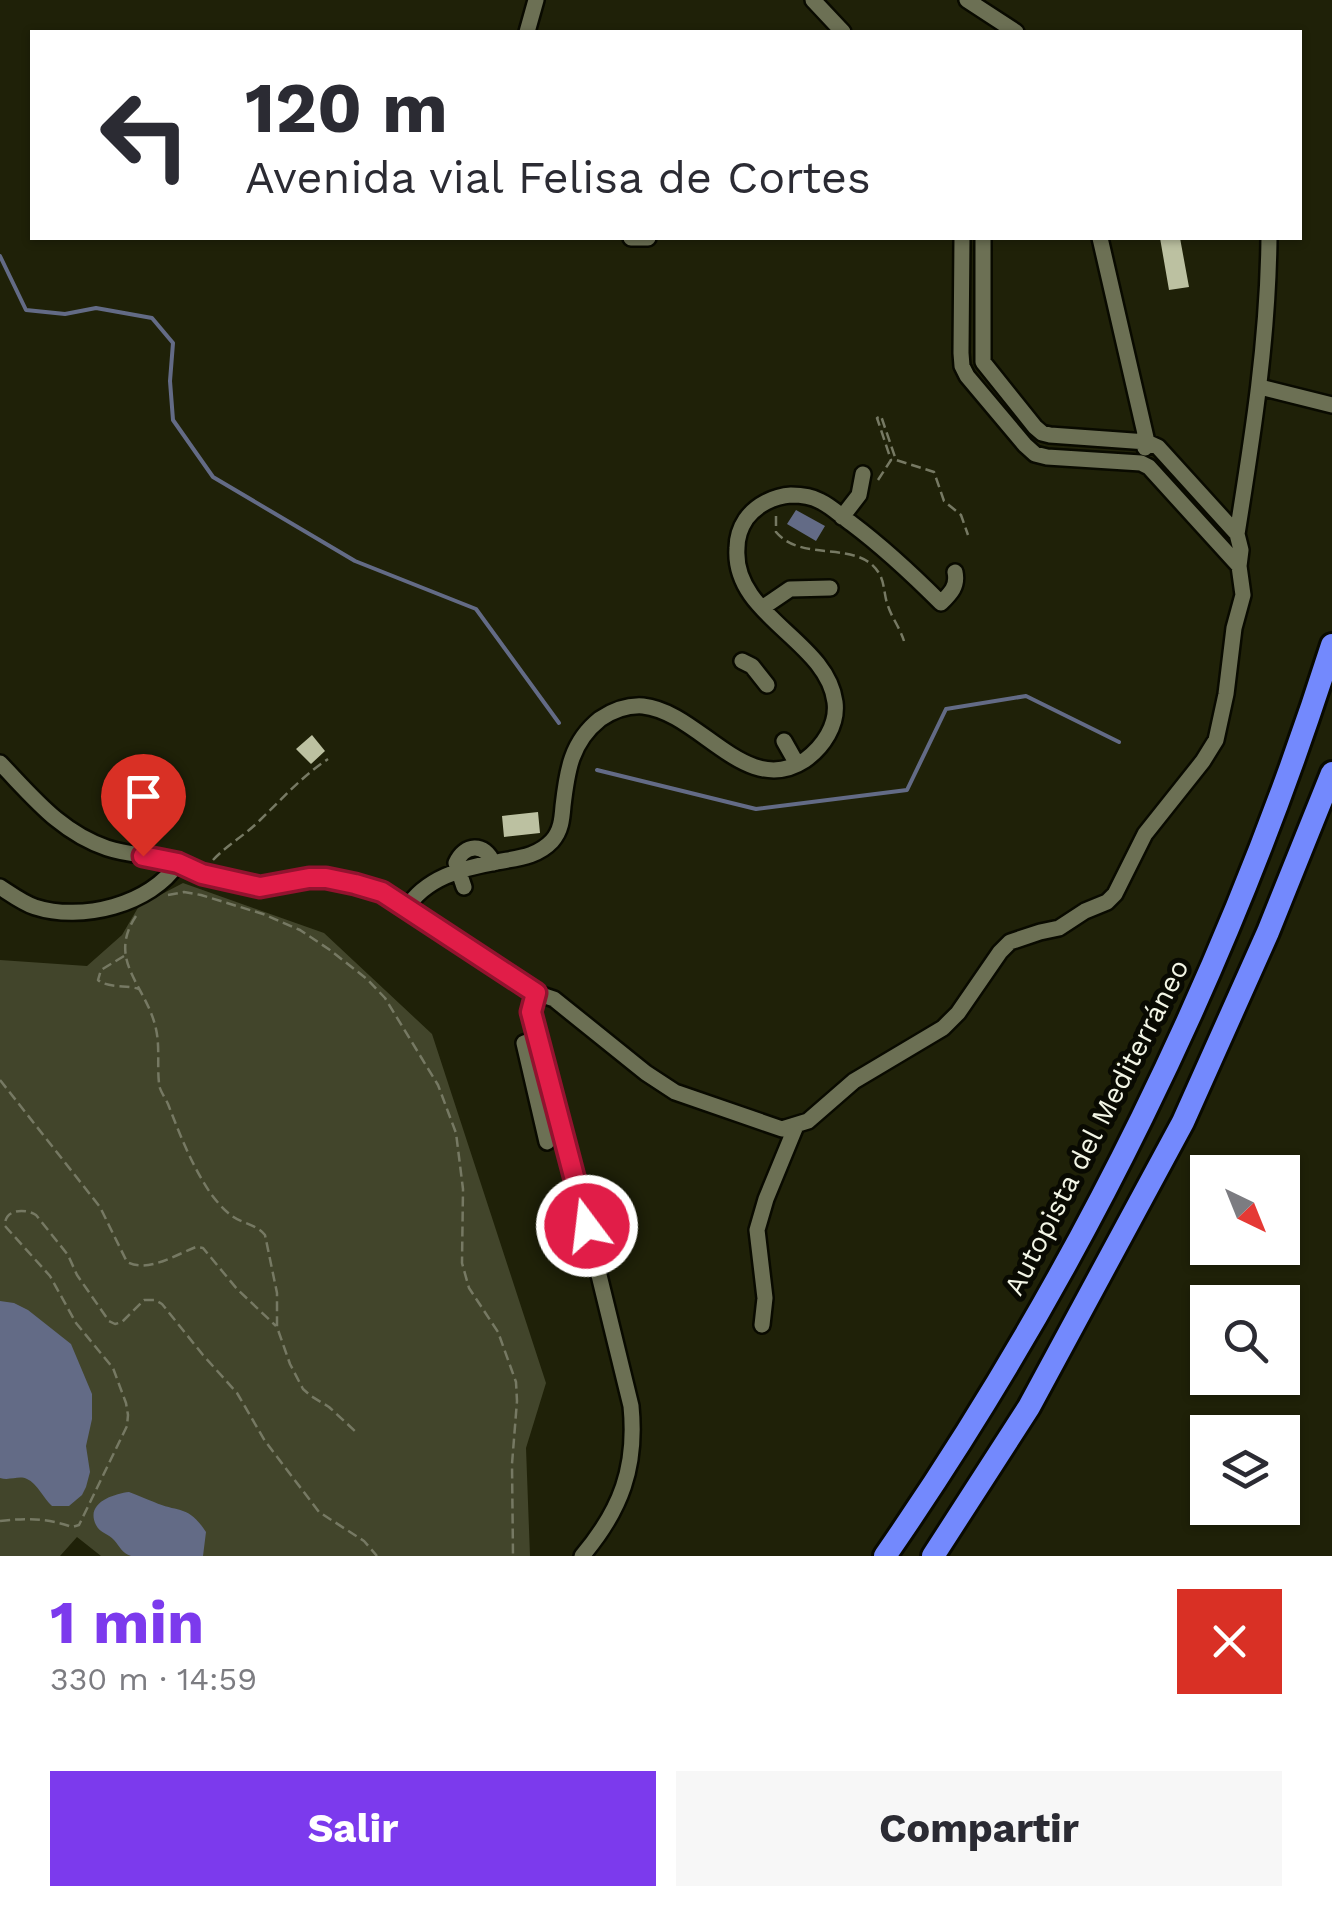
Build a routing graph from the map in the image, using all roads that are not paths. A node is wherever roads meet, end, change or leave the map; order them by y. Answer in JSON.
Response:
{"nodes":[{"id":1,"x":536,"y":0,"type":"edge"},
{"id":2,"x":813,"y":0,"type":"edge"},
{"id":3,"x":966,"y":0,"type":"edge"},
{"id":4,"x":528,"y":30,"type":"edge"},
{"id":5,"x":841,"y":30,"type":"edge"},
{"id":6,"x":1013,"y":30,"type":"edge"},
{"id":7,"x":962,"y":240,"type":"edge"},
{"id":8,"x":983,"y":240,"type":"edge"},
{"id":9,"x":1100,"y":240,"type":"edge"},
{"id":10,"x":1269,"y":240,"type":"edge"},
{"id":11,"x":1260,"y":387,"type":"junction"},
{"id":12,"x":1332,"y":406,"type":"edge"},
{"id":13,"x":1147,"y":442,"type":"junction"},
{"id":14,"x":1142,"y":463,"type":"junction"},
{"id":15,"x":863,"y":474,"type":"dead end"},
{"id":16,"x":842,"y":517,"type":"junction"},
{"id":17,"x":1237,"y":534,"type":"junction"},
{"id":18,"x":1239,"y":566,"type":"junction"},
{"id":19,"x":955,"y":572,"type":"dead end"},
{"id":20,"x":830,"y":588,"type":"dead end"},
{"id":21,"x":762,"y":608,"type":"junction"},
{"id":22,"x":1332,"y":645,"type":"edge"},
{"id":23,"x":742,"y":661,"type":"dead end"},
{"id":24,"x":767,"y":685,"type":"dead end"},
{"id":25,"x":784,"y":741,"type":"dead end"},
{"id":26,"x":0,"y":763,"type":"edge"},
{"id":27,"x":797,"y":764,"type":"junction"},
{"id":28,"x":1332,"y":772,"type":"edge"},
{"id":29,"x":178,"y":863,"type":"junction"},
{"id":30,"x":0,"y":887,"type":"edge"},
{"id":31,"x":406,"y":909,"type":"junction"},
{"id":32,"x":536,"y":993,"type":"junction"},
{"id":33,"x":538,"y":1038,"type":"junction"},
{"id":34,"x":796,"y":1126,"type":"junction"},
{"id":35,"x":547,"y":1142,"type":"dead end"},
{"id":36,"x":762,"y":1325,"type":"dead end"},
{"id":37,"x":582,"y":1556,"type":"edge"},
{"id":38,"x":886,"y":1556,"type":"edge"},
{"id":39,"x":934,"y":1556,"type":"edge"}],
"edges":[{"from":1,"to":4,"type":"street"},
{"from":2,"to":5,"type":"street"},
{"from":3,"to":6,"type":"street"},
{"from":7,"to":14,"type":"street"},
{"from":8,"to":13,"type":"street"},
{"from":9,"to":13,"type":"street"},
{"from":10,"to":11,"type":"street"},
{"from":11,"to":12,"type":"street"},
{"from":11,"to":17,"type":"street"},
{"from":13,"to":14,"type":"street"},
{"from":13,"to":17,"type":"street"},
{"from":14,"to":18,"type":"street"},
{"from":15,"to":16,"type":"street"},
{"from":16,"to":19,"type":"street"},
{"from":16,"to":21,"type":"street"},
{"from":17,"to":18,"type":"street"},
{"from":18,"to":34,"type":"street"},
{"from":20,"to":21,"type":"street"},
{"from":21,"to":27,"type":"street"},
{"from":22,"to":38,"type":"highway","name":"Autopista del Mediterráneo"},
{"from":23,"to":24,"type":"street"},
{"from":25,"to":27,"type":"street"},
{"from":26,"to":29,"type":"street"},
{"from":27,"to":31,"type":"street"},
{"from":28,"to":39,"type":"highway"},
{"from":29,"to":30,"type":"street"},
{"from":29,"to":31,"type":"street"},
{"from":31,"to":32,"type":"street"},
{"from":32,"to":33,"type":"street"},
{"from":32,"to":34,"type":"street"},
{"from":33,"to":35,"type":"street"},
{"from":33,"to":37,"type":"street"},
{"from":34,"to":36,"type":"street"}]}
